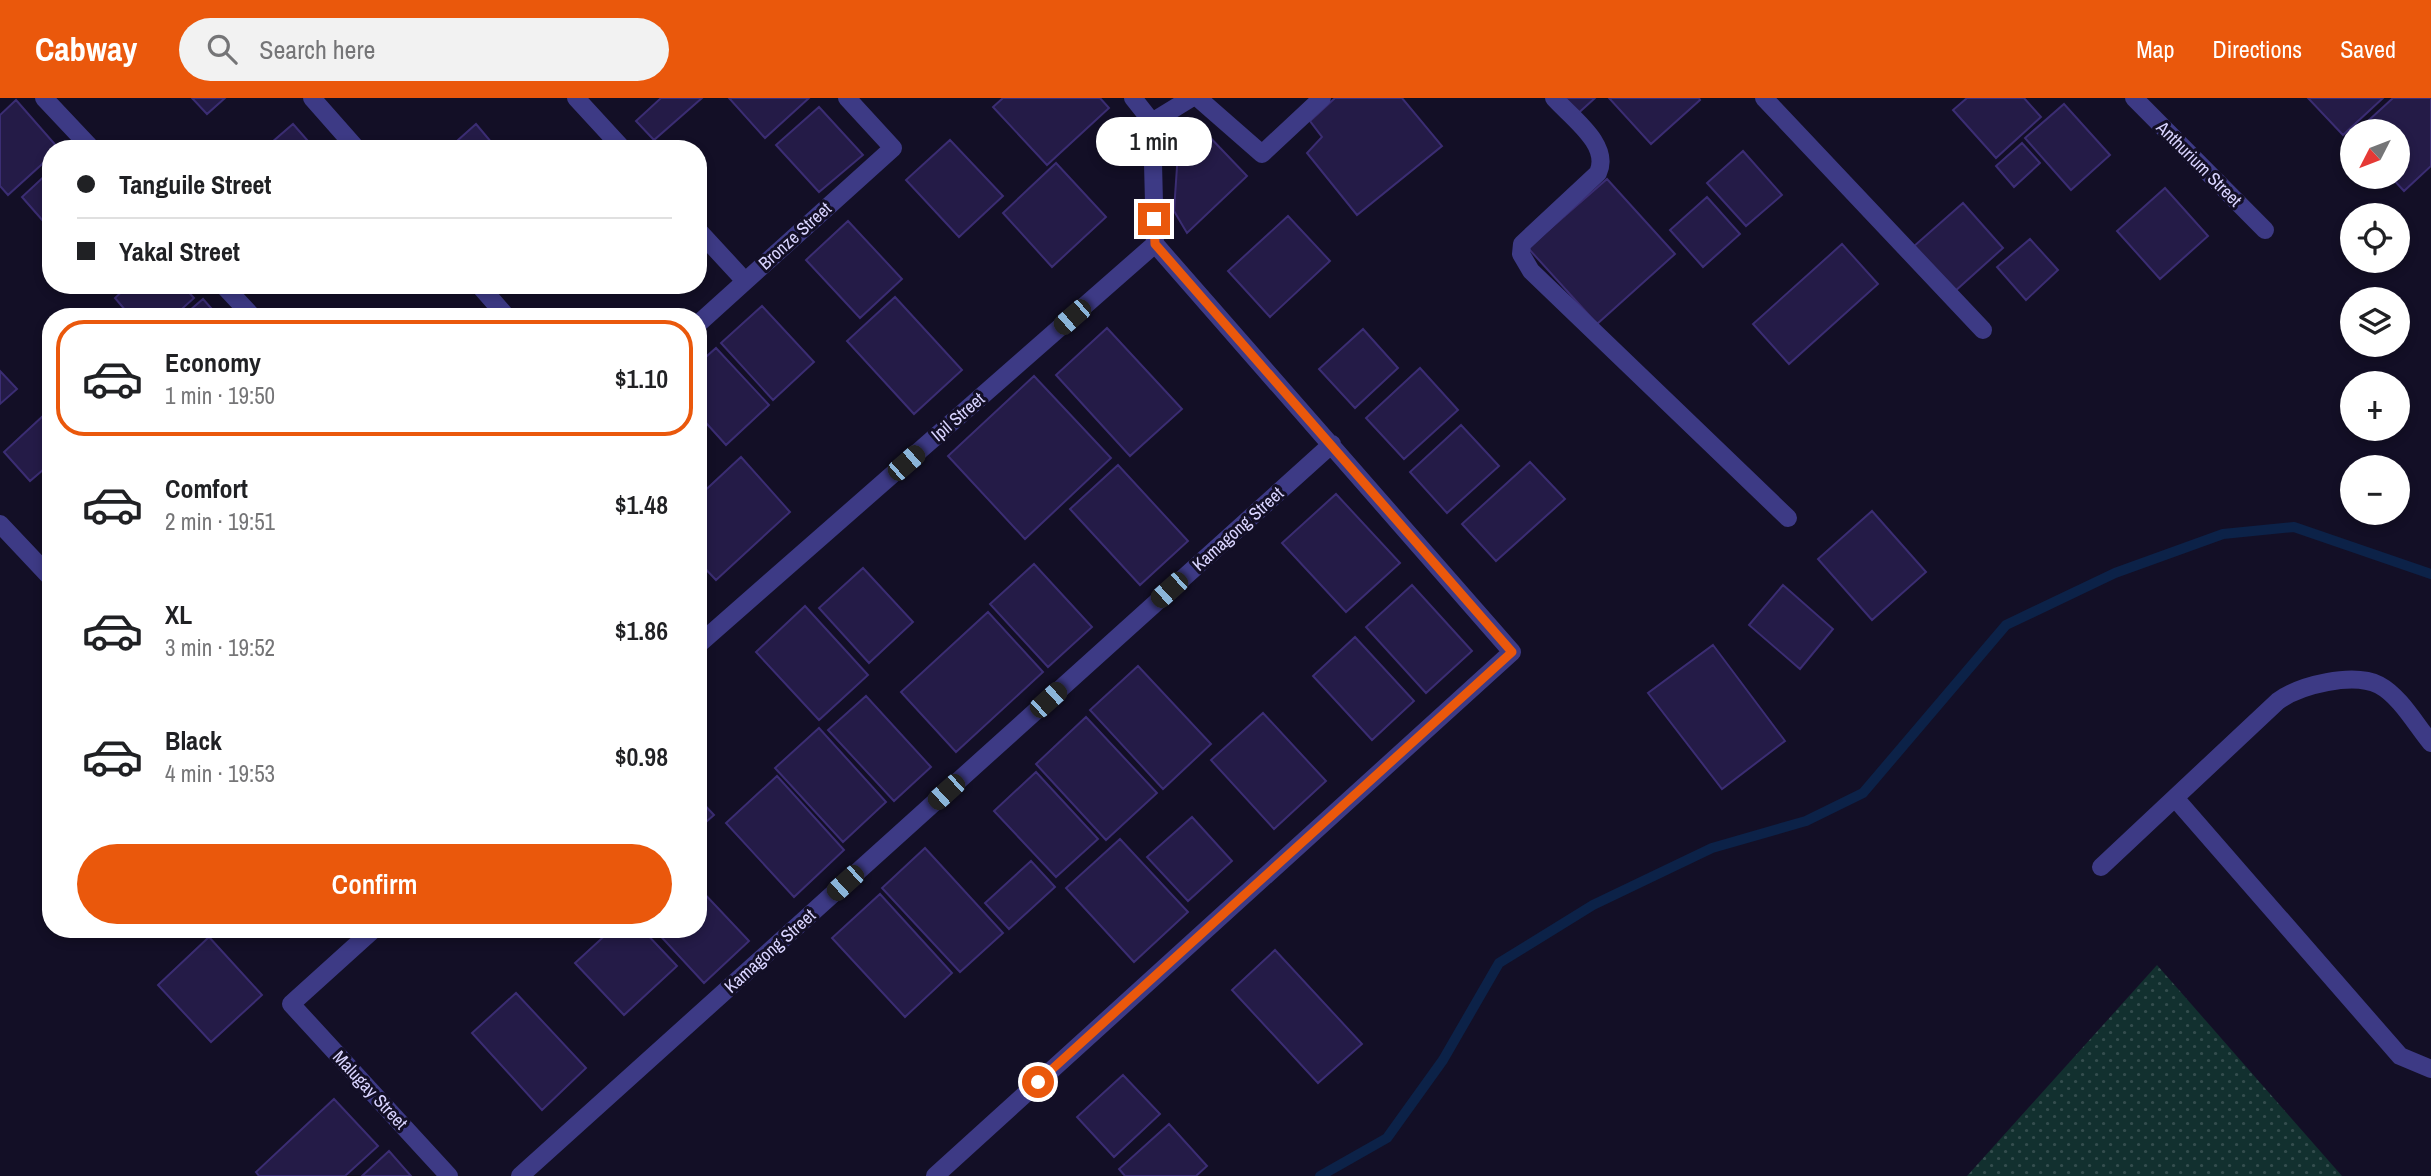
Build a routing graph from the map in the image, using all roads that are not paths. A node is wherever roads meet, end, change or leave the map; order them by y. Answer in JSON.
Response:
{"nodes":[{"id":1,"x":44,"y":98,"type":"edge"},
{"id":2,"x":312,"y":98,"type":"edge"},
{"id":3,"x":576,"y":98,"type":"edge"},
{"id":4,"x":846,"y":98,"type":"edge"},
{"id":5,"x":1133,"y":98,"type":"edge"},
{"id":6,"x":1191,"y":98,"type":"edge"},
{"id":7,"x":1198,"y":98,"type":"edge"},
{"id":8,"x":1322,"y":98,"type":"edge"},
{"id":9,"x":1554,"y":98,"type":"edge"},
{"id":10,"x":1764,"y":98,"type":"edge"},
{"id":11,"x":2134,"y":98,"type":"edge"},
{"id":12,"x":1152,"y":122,"type":"junction"},
{"id":13,"x":84,"y":140,"type":"edge"},
{"id":14,"x":349,"y":140,"type":"edge"},
{"id":15,"x":615,"y":140,"type":"edge"},
{"id":16,"x":2265,"y":230,"type":"dead end"},
{"id":17,"x":707,"y":240,"type":"edge"},
{"id":18,"x":1155,"y":244,"type":"junction"},
{"id":19,"x":746,"y":281,"type":"junction"},
{"id":20,"x":231,"y":294,"type":"edge"},
{"id":21,"x":487,"y":294,"type":"edge"},
{"id":22,"x":245,"y":308,"type":"edge"},
{"id":23,"x":500,"y":308,"type":"edge"},
{"id":24,"x":707,"y":316,"type":"edge"},
{"id":25,"x":1983,"y":330,"type":"dead end"},
{"id":26,"x":1332,"y":444,"type":"junction"},
{"id":27,"x":1788,"y":518,"type":"dead end"},
{"id":28,"x":0,"y":524,"type":"edge"},
{"id":29,"x":42,"y":568,"type":"edge"},
{"id":30,"x":707,"y":637,"type":"edge"},
{"id":31,"x":2431,"y":743,"type":"edge"},
{"id":32,"x":2175,"y":798,"type":"junction"},
{"id":33,"x":2101,"y":867,"type":"dead end"},
{"id":34,"x":364,"y":938,"type":"edge"},
{"id":35,"x":2431,"y":1069,"type":"edge"},
{"id":36,"x":449,"y":1176,"type":"edge"},
{"id":37,"x":520,"y":1176,"type":"edge"},
{"id":38,"x":935,"y":1176,"type":"edge"}],
"edges":[{"from":1,"to":13,"type":"street"},
{"from":2,"to":14,"type":"street"},
{"from":3,"to":15,"type":"street"},
{"from":4,"to":19,"type":"street","name":"Bronze Street"},
{"from":5,"to":12,"type":"street"},
{"from":6,"to":12,"type":"street"},
{"from":7,"to":8,"type":"street"},
{"from":9,"to":27,"type":"street"},
{"from":10,"to":25,"type":"street"},
{"from":11,"to":16,"type":"street","name":"Anthurium Street"},
{"from":12,"to":18,"type":"street"},
{"from":17,"to":19,"type":"street"},
{"from":18,"to":26,"type":"street"},
{"from":18,"to":30,"type":"street","name":"Ipil Street"},
{"from":19,"to":24,"type":"street","name":"Bronze Street"},
{"from":20,"to":22,"type":"street"},
{"from":21,"to":23,"type":"street"},
{"from":26,"to":37,"type":"street","name":"Kamagong Street"},
{"from":26,"to":38,"type":"street"},
{"from":28,"to":29,"type":"street"},
{"from":31,"to":32,"type":"street"},
{"from":32,"to":33,"type":"street"},
{"from":32,"to":35,"type":"street"},
{"from":34,"to":36,"type":"street","name":"Malugay Street"}]}
